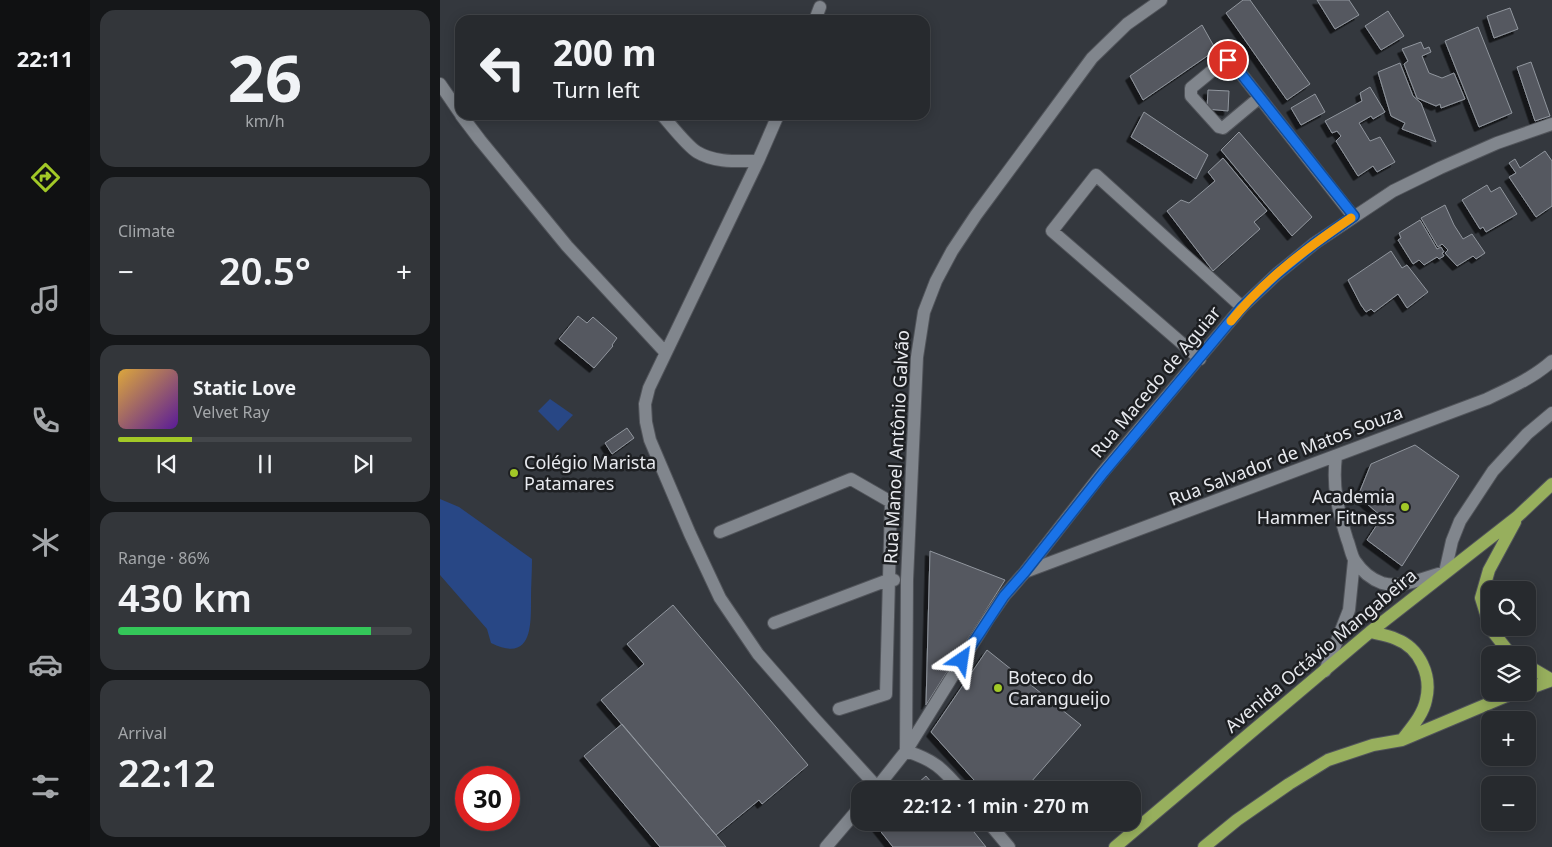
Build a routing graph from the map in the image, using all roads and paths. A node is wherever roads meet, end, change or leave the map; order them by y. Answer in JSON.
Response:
{"nodes":[{"id":1,"x":1161,"y":0,"type":"edge"},
{"id":2,"x":820,"y":7,"type":"dead end"},
{"id":3,"x":817,"y":15,"type":"edge"},
{"id":4,"x":440,"y":84,"type":"edge"},
{"id":5,"x":1259,"y":98,"type":"junction"},
{"id":6,"x":455,"y":105,"type":"edge"},
{"id":7,"x":465,"y":120,"type":"edge"},
{"id":8,"x":667,"y":120,"type":"edge"},
{"id":9,"x":776,"y":120,"type":"edge"},
{"id":10,"x":1552,"y":124,"type":"edge"},
{"id":11,"x":758,"y":161,"type":"junction"},
{"id":12,"x":1354,"y":216,"type":"junction"},
{"id":13,"x":1242,"y":307,"type":"junction"},
{"id":14,"x":665,"y":352,"type":"junction"},
{"id":15,"x":1200,"y":359,"type":"junction"},
{"id":16,"x":1552,"y":361,"type":"edge"},
{"id":17,"x":1552,"y":413,"type":"edge"},
{"id":18,"x":1336,"y":456,"type":"junction"},
{"id":19,"x":1552,"y":484,"type":"edge"},
{"id":20,"x":891,"y":502,"type":"junction"},
{"id":21,"x":910,"y":502,"type":"junction"},
{"id":22,"x":1517,"y":518,"type":"junction"},
{"id":23,"x":720,"y":532,"type":"dead end"},
{"id":24,"x":1354,"y":561,"type":"junction"},
{"id":25,"x":1025,"y":572,"type":"junction"},
{"id":26,"x":1445,"y":572,"type":"junction"},
{"id":27,"x":888,"y":580,"type":"junction"},
{"id":28,"x":907,"y":580,"type":"junction"},
{"id":29,"x":1486,"y":581,"type":"edge"},
{"id":30,"x":774,"y":623,"type":"dead end"},
{"id":31,"x":1370,"y":632,"type":"junction"},
{"id":32,"x":1324,"y":671,"type":"junction"},
{"id":33,"x":1536,"y":671,"type":"edge"},
{"id":34,"x":1552,"y":680,"type":"edge"},
{"id":35,"x":1536,"y":686,"type":"edge"},
{"id":36,"x":1495,"y":701,"type":"edge"},
{"id":37,"x":839,"y":709,"type":"dead end"},
{"id":38,"x":1402,"y":740,"type":"junction"},
{"id":39,"x":906,"y":751,"type":"junction"},
{"id":40,"x":869,"y":781,"type":"edge"},
{"id":41,"x":882,"y":781,"type":"edge"},
{"id":42,"x":954,"y":781,"type":"edge"},
{"id":43,"x":851,"y":818,"type":"edge"},
{"id":44,"x":996,"y":831,"type":"edge"},
{"id":45,"x":826,"y":847,"type":"edge"},
{"id":46,"x":1009,"y":847,"type":"edge"},
{"id":47,"x":1115,"y":847,"type":"edge"},
{"id":48,"x":1204,"y":847,"type":"edge"}],
"edges":[{"from":1,"to":21,"type":"street","name":"Rua Manoel Antônio Galvão"},
{"from":2,"to":3,"type":"street"},
{"from":4,"to":6,"type":"street"},
{"from":5,"to":5,"type":"street"},
{"from":5,"to":12,"type":"street"},
{"from":7,"to":14,"type":"street"},
{"from":8,"to":11,"type":"street"},
{"from":9,"to":11,"type":"street"},
{"from":10,"to":12,"type":"street","name":"Rua Macedo de Aguiar"},
{"from":11,"to":14,"type":"street"},
{"from":12,"to":13,"type":"street","name":"Rua Macedo de Aguiar"},
{"from":13,"to":15,"type":"street","name":"Rua Macedo de Aguiar"},
{"from":13,"to":15,"type":"street"},
{"from":14,"to":40,"type":"street"},
{"from":15,"to":25,"type":"street","name":"Rua Macedo de Aguiar"},
{"from":16,"to":18,"type":"street","name":"Rua Salvador de Matos Souza"},
{"from":17,"to":26,"type":"street"},
{"from":18,"to":24,"type":"street"},
{"from":18,"to":25,"type":"street","name":"Rua Salvador de Matos Souza"},
{"from":19,"to":22,"type":"main road","name":"Avenida Octávio Mangabeira"},
{"from":20,"to":21,"type":"street"},
{"from":20,"to":23,"type":"street"},
{"from":20,"to":27,"type":"street"},
{"from":21,"to":28,"type":"street","name":"Rua Manoel Antônio Galvão"},
{"from":22,"to":26,"type":"main road","name":"Avenida Octávio Mangabeira"},
{"from":22,"to":29,"type":"main road"},
{"from":24,"to":26,"type":"street"},
{"from":24,"to":32,"type":"street"},
{"from":25,"to":39,"type":"street","name":"Rua Macedo de Aguiar"},
{"from":26,"to":31,"type":"main road","name":"Avenida Octávio Mangabeira"},
{"from":27,"to":28,"type":"street"},
{"from":27,"to":30,"type":"street"},
{"from":27,"to":37,"type":"street"},
{"from":28,"to":39,"type":"street","name":"Rua Manoel Antônio Galvão"},
{"from":31,"to":32,"type":"main road","name":"Avenida Octávio Mangabeira"},
{"from":31,"to":38,"type":"main road"},
{"from":32,"to":47,"type":"main road","name":"Avenida Octávio Mangabeira"},
{"from":33,"to":34,"type":"main road"},
{"from":34,"to":35,"type":"main road"},
{"from":36,"to":38,"type":"main road"},
{"from":38,"to":48,"type":"main road"},
{"from":39,"to":41,"type":"street"},
{"from":39,"to":42,"type":"street"},
{"from":43,"to":45,"type":"street"},
{"from":44,"to":46,"type":"street"}]}
